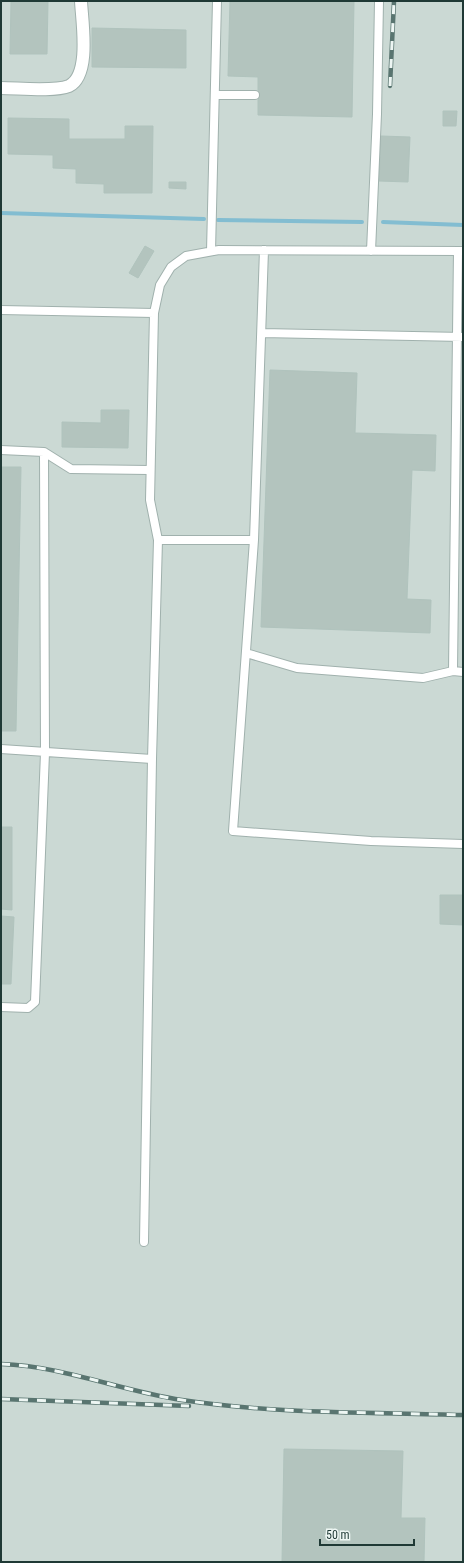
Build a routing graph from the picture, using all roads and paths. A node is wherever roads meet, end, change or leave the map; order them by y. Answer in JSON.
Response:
{"nodes":[{"id":1,"x":82,"y":1,"type":"edge"},
{"id":2,"x":217,"y":1,"type":"edge"},
{"id":3,"x":379,"y":1,"type":"edge"},
{"id":4,"x":1,"y":88,"type":"edge"},
{"id":5,"x":215,"y":95,"type":"junction"},
{"id":6,"x":255,"y":95,"type":"dead end"},
{"id":7,"x":264,"y":250,"type":"junction"},
{"id":8,"x":211,"y":251,"type":"junction"},
{"id":9,"x":371,"y":251,"type":"junction"},
{"id":10,"x":460,"y":251,"type":"edge"},
{"id":11,"x":1,"y":310,"type":"edge"},
{"id":12,"x":154,"y":313,"type":"junction"},
{"id":13,"x":262,"y":333,"type":"junction"},
{"id":14,"x":460,"y":337,"type":"edge"},
{"id":15,"x":1,"y":450,"type":"edge"},
{"id":16,"x":44,"y":452,"type":"junction"},
{"id":17,"x":149,"y":470,"type":"junction"},
{"id":18,"x":158,"y":540,"type":"junction"},
{"id":19,"x":254,"y":540,"type":"junction"},
{"id":20,"x":246,"y":653,"type":"junction"},
{"id":21,"x":453,"y":671,"type":"junction"},
{"id":22,"x":463,"y":672,"type":"edge"},
{"id":23,"x":1,"y":750,"type":"edge"},
{"id":24,"x":46,"y":753,"type":"junction"},
{"id":25,"x":152,"y":759,"type":"junction"},
{"id":26,"x":463,"y":844,"type":"edge"},
{"id":27,"x":1,"y":1007,"type":"edge"},
{"id":28,"x":144,"y":1242,"type":"dead end"}],
"edges":[{"from":1,"to":4,"type":"street"},
{"from":2,"to":5,"type":"lane"},
{"from":3,"to":9,"type":"lane"},
{"from":5,"to":6,"type":"lane"},
{"from":5,"to":8,"type":"lane"},
{"from":7,"to":8,"type":"lane"},
{"from":7,"to":9,"type":"lane"},
{"from":7,"to":13,"type":"lane"},
{"from":8,"to":12,"type":"lane"},
{"from":9,"to":10,"type":"lane"},
{"from":10,"to":14,"type":"lane"},
{"from":11,"to":12,"type":"lane"},
{"from":12,"to":17,"type":"lane"},
{"from":13,"to":14,"type":"lane"},
{"from":13,"to":19,"type":"lane"},
{"from":14,"to":21,"type":"lane"},
{"from":15,"to":16,"type":"lane"},
{"from":16,"to":17,"type":"lane"},
{"from":16,"to":24,"type":"lane"},
{"from":17,"to":18,"type":"lane"},
{"from":18,"to":19,"type":"lane"},
{"from":18,"to":25,"type":"lane"},
{"from":19,"to":20,"type":"lane"},
{"from":20,"to":21,"type":"lane"},
{"from":20,"to":26,"type":"lane"},
{"from":21,"to":22,"type":"lane"},
{"from":23,"to":24,"type":"lane"},
{"from":24,"to":25,"type":"lane"},
{"from":24,"to":27,"type":"lane"},
{"from":25,"to":28,"type":"lane"}]}
